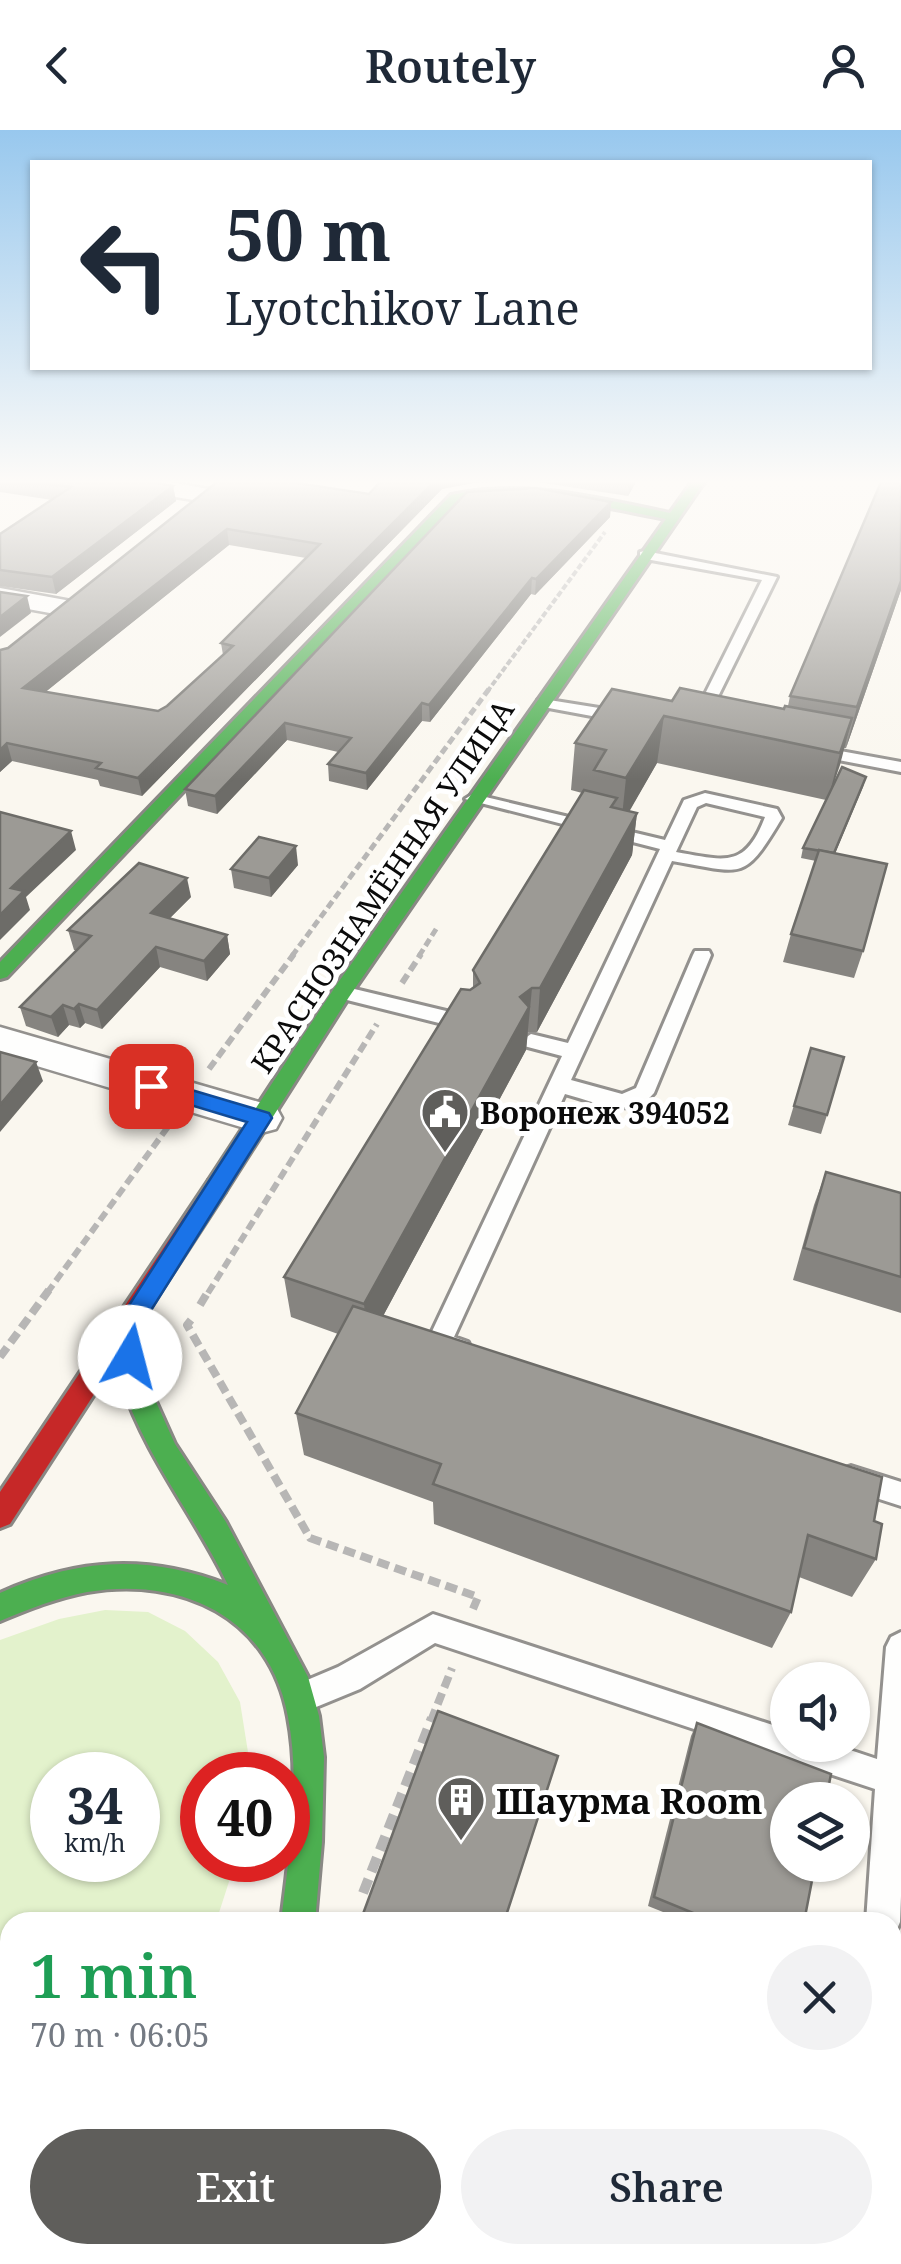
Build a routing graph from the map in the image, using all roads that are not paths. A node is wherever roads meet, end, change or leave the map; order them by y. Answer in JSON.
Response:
{"nodes":[{"id":1,"x":375,"y":582,"type":"edge"},
{"id":2,"x":627,"y":582,"type":"edge"},
{"id":3,"x":767,"y":582,"type":"edge"},
{"id":4,"x":0,"y":596,"type":"edge"},
{"id":5,"x":30,"y":631,"type":"edge"},
{"id":6,"x":544,"y":702,"type":"junction"},
{"id":7,"x":632,"y":719,"type":"edge"},
{"id":8,"x":699,"y":727,"type":"edge"},
{"id":9,"x":804,"y":750,"type":"edge"},
{"id":10,"x":901,"y":767,"type":"edge"},
{"id":11,"x":473,"y":799,"type":"junction"},
{"id":12,"x":668,"y":850,"type":"junction"},
{"id":13,"x":702,"y":955,"type":"dead end"},
{"id":14,"x":0,"y":972,"type":"edge"},
{"id":15,"x":342,"y":992,"type":"junction"},
{"id":16,"x":466,"y":1024,"type":"edge"},
{"id":17,"x":0,"y":1041,"type":"edge"},
{"id":18,"x":532,"y":1041,"type":"edge"},
{"id":19,"x":576,"y":1052,"type":"junction"},
{"id":20,"x":561,"y":1086,"type":"junction"},
{"id":21,"x":261,"y":1118,"type":"junction"},
{"id":22,"x":125,"y":1330,"type":"junction"},
{"id":23,"x":476,"y":1354,"type":"edge"},
{"id":24,"x":827,"y":1470,"type":"edge"},
{"id":25,"x":901,"y":1494,"type":"edge"},
{"id":26,"x":0,"y":1515,"type":"edge"},
{"id":27,"x":0,"y":1607,"type":"edge"},
{"id":28,"x":265,"y":1632,"type":"junction"},
{"id":29,"x":901,"y":1647,"type":"edge"},
{"id":30,"x":300,"y":1698,"type":"junction"},
{"id":31,"x":890,"y":1779,"type":"junction"},
{"id":32,"x":299,"y":1912,"type":"edge"},
{"id":33,"x":883,"y":1912,"type":"edge"}],
"edges":[{"from":1,"to":14,"type":"main road"},
{"from":2,"to":6,"type":"main road","name":"КРАСНОЗНАМЁННАЯ УЛИЦА"},
{"from":3,"to":8,"type":"lane"},
{"from":4,"to":5,"type":"street"},
{"from":6,"to":7,"type":"lane"},
{"from":6,"to":11,"type":"main road","name":"КРАСНОЗНАМЁННАЯ УЛИЦА"},
{"from":9,"to":10,"type":"lane"},
{"from":11,"to":12,"type":"lane"},
{"from":11,"to":15,"type":"main road","name":"КРАСНОЗНАМЁННАЯ УЛИЦА"},
{"from":12,"to":12,"type":"lane"},
{"from":12,"to":19,"type":"lane"},
{"from":13,"to":20,"type":"lane"},
{"from":15,"to":16,"type":"lane"},
{"from":15,"to":21,"type":"main road","name":"КРАСНОЗНАМЁННАЯ УЛИЦА"},
{"from":17,"to":21,"type":"street"},
{"from":18,"to":19,"type":"lane"},
{"from":19,"to":20,"type":"lane"},
{"from":20,"to":23,"type":"lane"},
{"from":21,"to":22,"type":"main road","name":"КРАСНОЗНАМЁННАЯ УЛИЦА"},
{"from":22,"to":26,"type":"main road","name":"КРАСНОЗНАМЁННАЯ УЛИЦА"},
{"from":22,"to":28,"type":"main road"},
{"from":24,"to":25,"type":"lane"},
{"from":27,"to":28,"type":"main road"},
{"from":28,"to":30,"type":"main road"},
{"from":29,"to":31,"type":"lane"},
{"from":30,"to":31,"type":"lane"},
{"from":30,"to":32,"type":"main road"},
{"from":31,"to":33,"type":"lane"}]}
